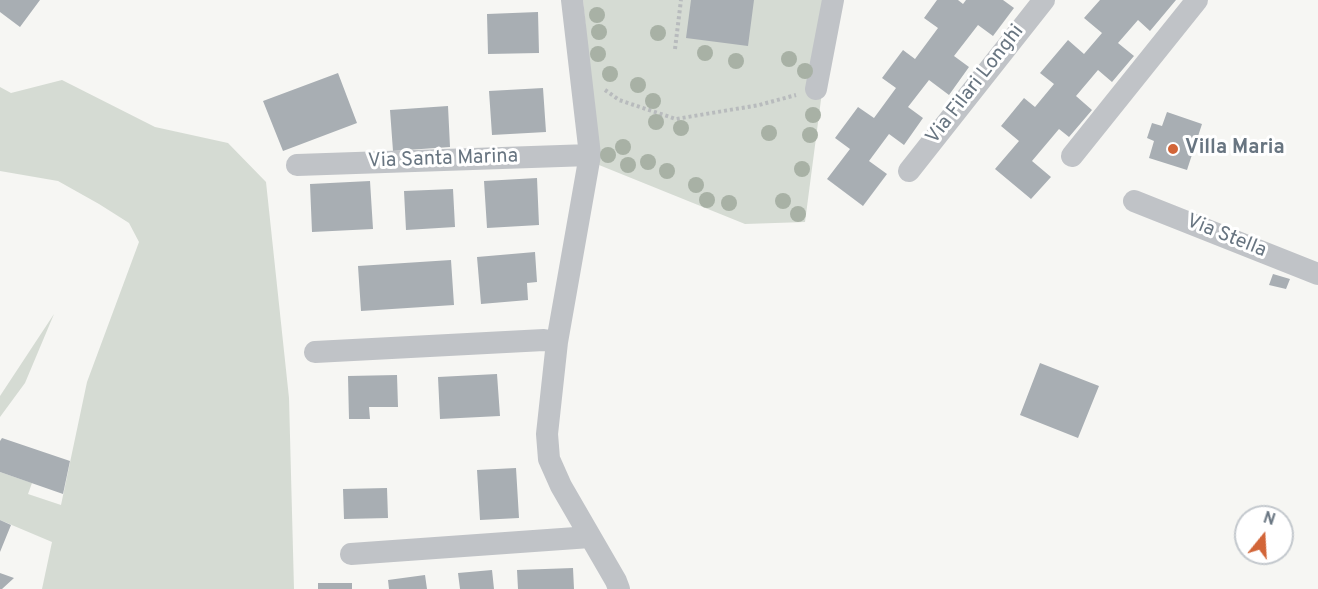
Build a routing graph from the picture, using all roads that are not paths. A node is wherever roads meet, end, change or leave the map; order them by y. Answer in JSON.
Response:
{"nodes":[{"id":1,"x":572,"y":0,"type":"edge"},
{"id":2,"x":833,"y":0,"type":"edge"},
{"id":3,"x":1044,"y":0,"type":"edge"},
{"id":4,"x":1197,"y":0,"type":"edge"},
{"id":5,"x":816,"y":89,"type":"road end"},
{"id":6,"x":590,"y":155,"type":"junction"},
{"id":7,"x":1072,"y":156,"type":"dead end"},
{"id":8,"x":297,"y":165,"type":"dead end"},
{"id":9,"x":909,"y":171,"type":"dead end"},
{"id":10,"x":1134,"y":201,"type":"dead end"},
{"id":11,"x":1318,"y":274,"type":"edge"},
{"id":12,"x":558,"y":342,"type":"junction"},
{"id":13,"x":315,"y":352,"type":"dead end"},
{"id":14,"x":590,"y":537,"type":"junction"},
{"id":15,"x":351,"y":554,"type":"dead end"},
{"id":16,"x":619,"y":589,"type":"edge"}],
"edges":[{"from":1,"to":6,"type":"street"},
{"from":2,"to":5,"type":"street"},
{"from":3,"to":9,"type":"street","name":"Via Filari Longhi"},
{"from":4,"to":7,"type":"street"},
{"from":6,"to":8,"type":"street","name":"Via Santa Marina"},
{"from":6,"to":12,"type":"street"},
{"from":10,"to":11,"type":"street","name":"Via Stella"},
{"from":12,"to":13,"type":"street"},
{"from":12,"to":14,"type":"street"},
{"from":14,"to":15,"type":"street"},
{"from":14,"to":16,"type":"street"}]}
